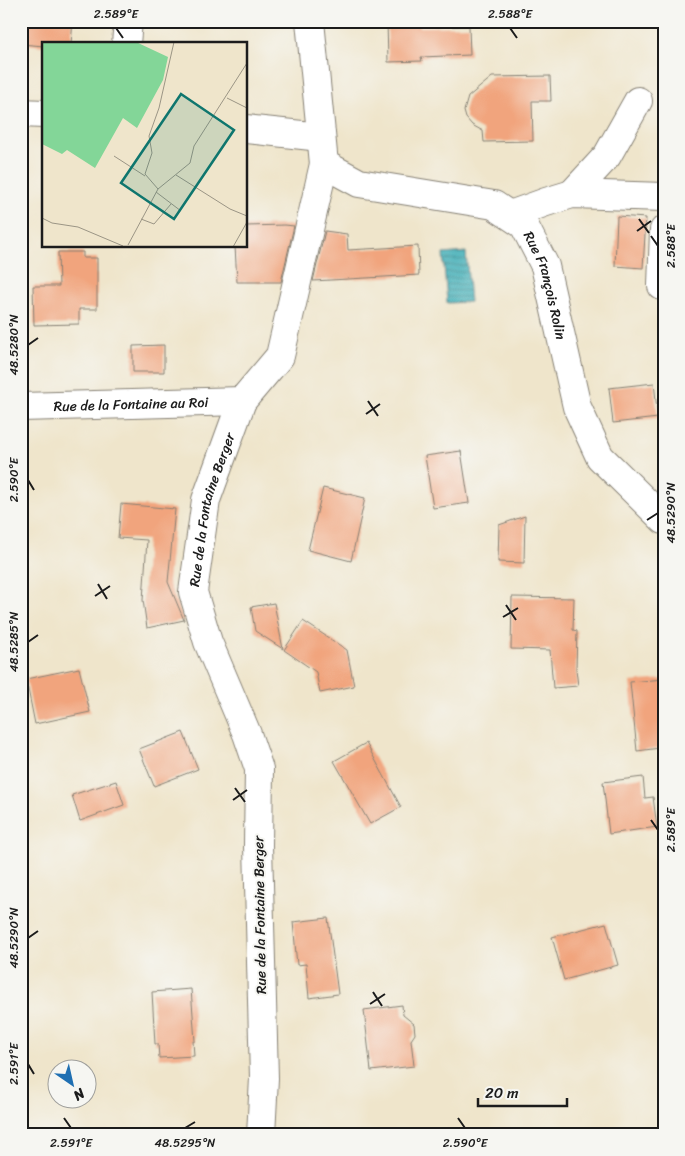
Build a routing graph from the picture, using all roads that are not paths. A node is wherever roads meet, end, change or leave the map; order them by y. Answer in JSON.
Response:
{"nodes":[{"id":1,"x":128,"y":21,"type":"edge"},
{"id":2,"x":310,"y":21,"type":"edge"},
{"id":3,"x":126,"y":42,"type":"edge"},
{"id":4,"x":638,"y":101,"type":"dead end"},
{"id":5,"x":21,"y":113,"type":"edge"},
{"id":6,"x":42,"y":114,"type":"edge"},
{"id":7,"x":248,"y":129,"type":"edge"},
{"id":8,"x":321,"y":137,"type":"junction"},
{"id":9,"x":324,"y":164,"type":"junction"},
{"id":10,"x":572,"y":194,"type":"junction"},
{"id":11,"x":664,"y":197,"type":"edge"},
{"id":12,"x":510,"y":215,"type":"junction"},
{"id":13,"x":664,"y":230,"type":"edge"},
{"id":14,"x":664,"y":286,"type":"edge"},
{"id":15,"x":242,"y":401,"type":"junction"},
{"id":16,"x":21,"y":407,"type":"edge"},
{"id":17,"x":664,"y":520,"type":"edge"},
{"id":18,"x":261,"y":1135,"type":"edge"}],
"edges":[{"from":1,"to":3,"type":"street"},
{"from":2,"to":8,"type":"street"},
{"from":4,"to":10,"type":"street"},
{"from":5,"to":6,"type":"street"},
{"from":7,"to":8,"type":"street"},
{"from":8,"to":9,"type":"street"},
{"from":9,"to":12,"type":"street","name":"Rue François Rolin"},
{"from":9,"to":15,"type":"street","name":"Rue de la Fontaine Berger"},
{"from":10,"to":11,"type":"street"},
{"from":10,"to":12,"type":"street"},
{"from":12,"to":17,"type":"street","name":"Rue François Rolin"},
{"from":13,"to":14,"type":"street"},
{"from":15,"to":16,"type":"street","name":"Rue de la Fontaine au Roi"},
{"from":15,"to":18,"type":"street","name":"Rue de la Fontaine Berger"}]}
